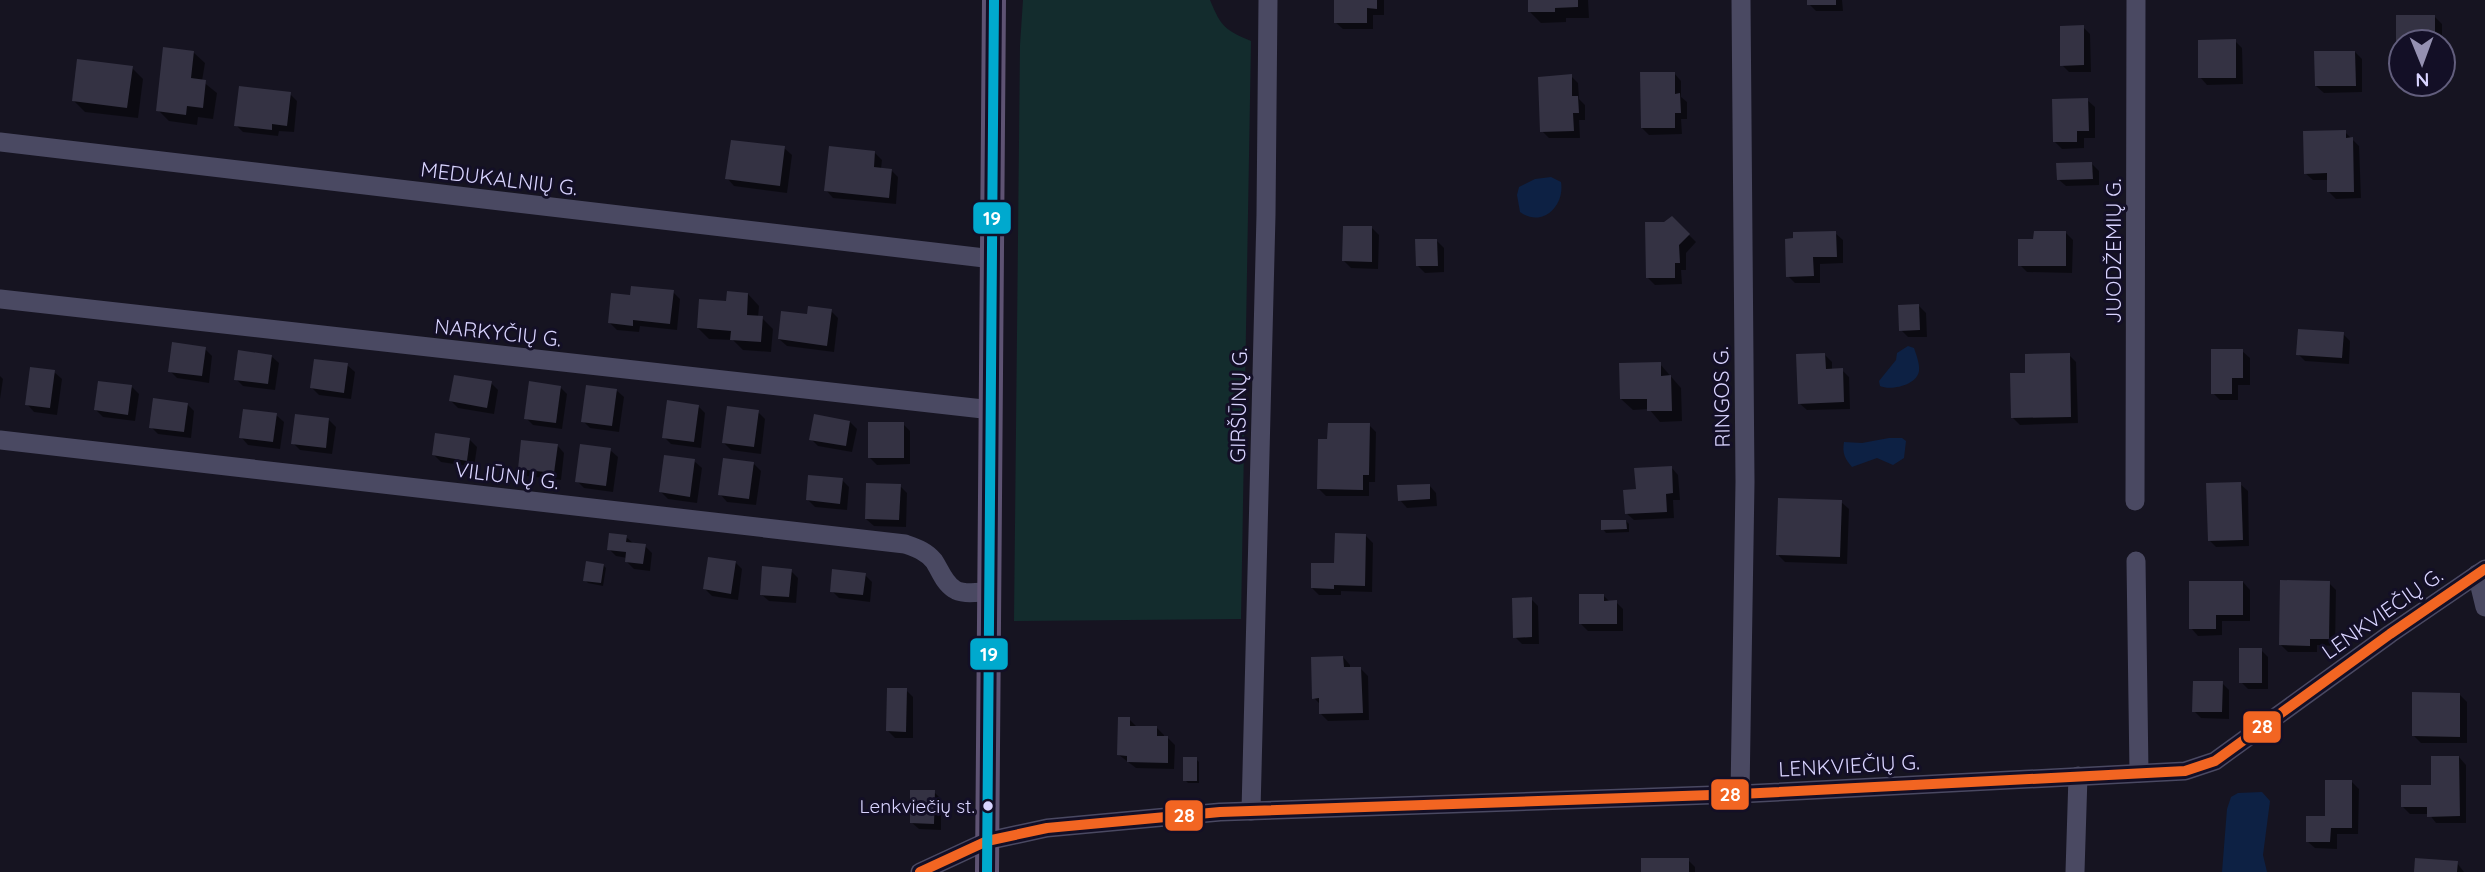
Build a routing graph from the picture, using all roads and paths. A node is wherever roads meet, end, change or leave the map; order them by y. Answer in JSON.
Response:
{"nodes":[{"id":1,"x":994,"y":0,"type":"edge"},
{"id":2,"x":1268,"y":0,"type":"edge"},
{"id":3,"x":1741,"y":0,"type":"edge"},
{"id":4,"x":2136,"y":0,"type":"edge"},
{"id":5,"x":0,"y":142,"type":"edge"},
{"id":6,"x":993,"y":259,"type":"junction"},
{"id":7,"x":0,"y":299,"type":"edge"},
{"id":8,"x":992,"y":410,"type":"junction"},
{"id":9,"x":0,"y":440,"type":"edge"},
{"id":10,"x":2136,"y":501,"type":"dead end"},
{"id":11,"x":2136,"y":561,"type":"dead end"},
{"id":12,"x":2481,"y":571,"type":"edge"},
{"id":13,"x":988,"y":592,"type":"junction"},
{"id":14,"x":2485,"y":607,"type":"edge"},
{"id":15,"x":2139,"y":773,"type":"junction"},
{"id":16,"x":2078,"y":776,"type":"junction"},
{"id":17,"x":1740,"y":794,"type":"junction"},
{"id":18,"x":1251,"y":811,"type":"junction"},
{"id":19,"x":987,"y":841,"type":"junction"},
{"id":20,"x":920,"y":872,"type":"edge"},
{"id":21,"x":987,"y":872,"type":"edge"},
{"id":22,"x":2076,"y":872,"type":"edge"}],
"edges":[{"from":1,"to":6,"type":"main road"},
{"from":2,"to":18,"type":"street","name":"GIRŠŪNŲ G."},
{"from":3,"to":17,"type":"street","name":"RINGOS G."},
{"from":4,"to":10,"type":"street","name":"JUODŽEMIŲ G."},
{"from":5,"to":6,"type":"street","name":"MEDUKALNIŲ G."},
{"from":6,"to":8,"type":"main road"},
{"from":7,"to":8,"type":"street","name":"NARKYČIŲ G."},
{"from":8,"to":13,"type":"main road"},
{"from":9,"to":13,"type":"street","name":"VILIŪNŲ G."},
{"from":11,"to":15,"type":"street"},
{"from":12,"to":14,"type":"street"},
{"from":12,"to":15,"type":"street","name":"LENKVIEČIŲ G."},
{"from":13,"to":19,"type":"main road"},
{"from":15,"to":16,"type":"street","name":"LENKVIEČIŲ G."},
{"from":16,"to":17,"type":"street","name":"LENKVIEČIŲ G."},
{"from":16,"to":22,"type":"street"},
{"from":17,"to":18,"type":"street","name":"LENKVIEČIŲ G."},
{"from":18,"to":19,"type":"street","name":"LENKVIEČIŲ G."},
{"from":19,"to":20,"type":"street","name":"LENKVIEČIŲ G."},
{"from":19,"to":21,"type":"main road"}]}
